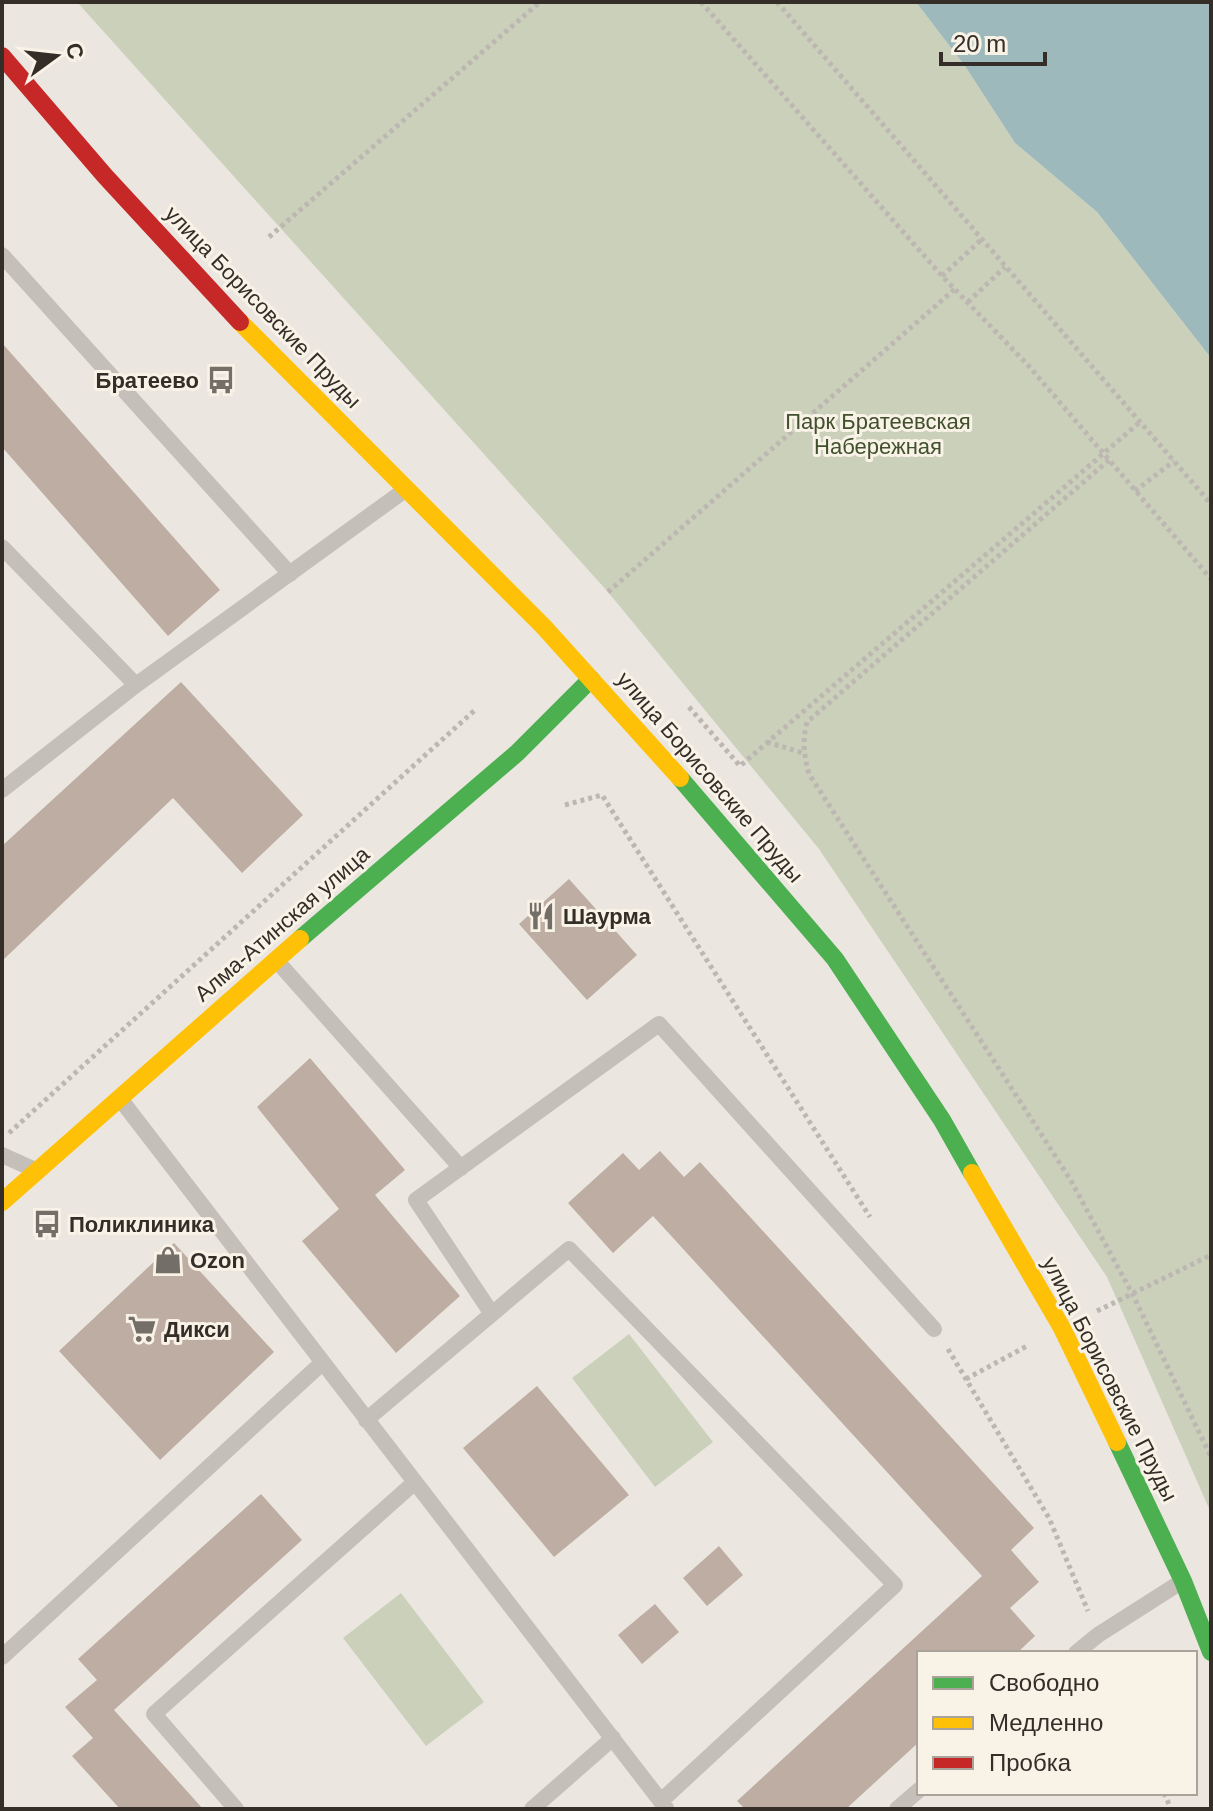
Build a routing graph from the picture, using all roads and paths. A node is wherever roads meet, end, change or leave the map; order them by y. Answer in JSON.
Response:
{"nodes":[{"id":1,"x":540,"y":2,"type":"edge"},
{"id":2,"x":701,"y":2,"type":"edge"},
{"id":3,"x":777,"y":2,"type":"edge"},
{"id":4,"x":2,"y":56,"type":"edge"},
{"id":5,"x":269,"y":237,"type":"dead end"},
{"id":6,"x":982,"y":239,"type":"junction"},
{"id":7,"x":2,"y":255,"type":"edge"},
{"id":8,"x":1005,"y":267,"type":"junction"},
{"id":9,"x":942,"y":276,"type":"junction"},
{"id":10,"x":955,"y":289,"type":"junction"},
{"id":11,"x":968,"y":302,"type":"junction"},
{"id":12,"x":1140,"y":422,"type":"junction"},
{"id":13,"x":1102,"y":452,"type":"junction"},
{"id":14,"x":1109,"y":460,"type":"junction"},
{"id":15,"x":1174,"y":461,"type":"junction"},
{"id":16,"x":407,"y":489,"type":"junction"},
{"id":17,"x":1135,"y":491,"type":"junction"},
{"id":18,"x":1211,"y":504,"type":"edge"},
{"id":19,"x":2,"y":547,"type":"edge"},
{"id":20,"x":290,"y":574,"type":"junction"},
{"id":21,"x":1211,"y":579,"type":"edge"},
{"id":22,"x":608,"y":592,"type":"dead end"},
{"id":23,"x":591,"y":679,"type":"junction"},
{"id":24,"x":136,"y":685,"type":"junction"},
{"id":25,"x":689,"y":707,"type":"dead end"},
{"id":26,"x":476,"y":709,"type":"dead end"},
{"id":27,"x":767,"y":742,"type":"junction"},
{"id":28,"x":803,"y":753,"type":"junction"},
{"id":29,"x":2,"y":790,"type":"edge"},
{"id":30,"x":276,"y":960,"type":"junction"},
{"id":31,"x":120,"y":1099,"type":"junction"},
{"id":32,"x":2,"y":1139,"type":"edge"},
{"id":33,"x":2,"y":1155,"type":"edge"},
{"id":34,"x":461,"y":1168,"type":"junction"},
{"id":35,"x":38,"y":1171,"type":"junction"},
{"id":36,"x":2,"y":1202,"type":"edge"},
{"id":37,"x":492,"y":1314,"type":"junction"},
{"id":38,"x":934,"y":1329,"type":"dead end"},
{"id":39,"x":322,"y":1363,"type":"junction"},
{"id":40,"x":366,"y":1420,"type":"junction"},
{"id":41,"x":1211,"y":1457,"type":"edge"},
{"id":42,"x":415,"y":1482,"type":"junction"},
{"id":43,"x":1183,"y":1581,"type":"junction"},
{"id":44,"x":1078,"y":1651,"type":"edge"},
{"id":45,"x":1211,"y":1652,"type":"edge"},
{"id":46,"x":2,"y":1657,"type":"edge"},
{"id":47,"x":613,"y":1738,"type":"junction"},
{"id":48,"x":917,"y":1792,"type":"edge"},
{"id":49,"x":664,"y":1805,"type":"edge"},
{"id":50,"x":236,"y":1809,"type":"edge"},
{"id":51,"x":532,"y":1809,"type":"edge"},
{"id":52,"x":897,"y":1809,"type":"edge"}],
"edges":[{"from":1,"to":5,"type":"path"},
{"from":2,"to":9,"type":"path"},
{"from":3,"to":6,"type":"path"},
{"from":4,"to":16,"type":"street","name":"улица Борисовские Пруды"},
{"from":6,"to":8,"type":"path"},
{"from":6,"to":9,"type":"path"},
{"from":7,"to":20,"type":"lane"},
{"from":8,"to":11,"type":"path"},
{"from":8,"to":12,"type":"path"},
{"from":9,"to":10,"type":"path"},
{"from":10,"to":11,"type":"path"},
{"from":10,"to":22,"type":"path"},
{"from":11,"to":13,"type":"path"},
{"from":12,"to":13,"type":"path"},
{"from":12,"to":15,"type":"path"},
{"from":13,"to":14,"type":"path"},
{"from":13,"to":27,"type":"path"},
{"from":14,"to":17,"type":"path"},
{"from":14,"to":28,"type":"path"},
{"from":15,"to":17,"type":"path"},
{"from":15,"to":18,"type":"path"},
{"from":16,"to":20,"type":"lane"},
{"from":16,"to":23,"type":"street","name":"улица Борисовские Пруды"},
{"from":17,"to":21,"type":"path"},
{"from":19,"to":24,"type":"lane"},
{"from":20,"to":24,"type":"lane"},
{"from":23,"to":30,"type":"street","name":"Алма-Атинская улица"},
{"from":23,"to":43,"type":"street","name":"улица Борисовские Пруды"},
{"from":24,"to":29,"type":"lane"},
{"from":25,"to":27,"type":"path"},
{"from":26,"to":32,"type":"path"},
{"from":27,"to":28,"type":"path"},
{"from":28,"to":41,"type":"path"},
{"from":30,"to":31,"type":"street","name":"Алма-Атинская улица"},
{"from":30,"to":34,"type":"lane"},
{"from":31,"to":35,"type":"street","name":"Алма-Атинская улица"},
{"from":31,"to":39,"type":"lane"},
{"from":33,"to":35,"type":"lane"},
{"from":34,"to":37,"type":"lane"},
{"from":34,"to":38,"type":"lane"},
{"from":35,"to":36,"type":"street","name":"Алма-Атинская улица"},
{"from":37,"to":40,"type":"lane"},
{"from":37,"to":49,"type":"lane"},
{"from":39,"to":40,"type":"lane"},
{"from":39,"to":46,"type":"lane"},
{"from":40,"to":42,"type":"lane"},
{"from":42,"to":47,"type":"lane"},
{"from":42,"to":50,"type":"lane"},
{"from":43,"to":44,"type":"lane"},
{"from":43,"to":45,"type":"street","name":"улица Борисовские Пруды"},
{"from":47,"to":49,"type":"lane"},
{"from":47,"to":51,"type":"lane"},
{"from":48,"to":52,"type":"lane"}]}
